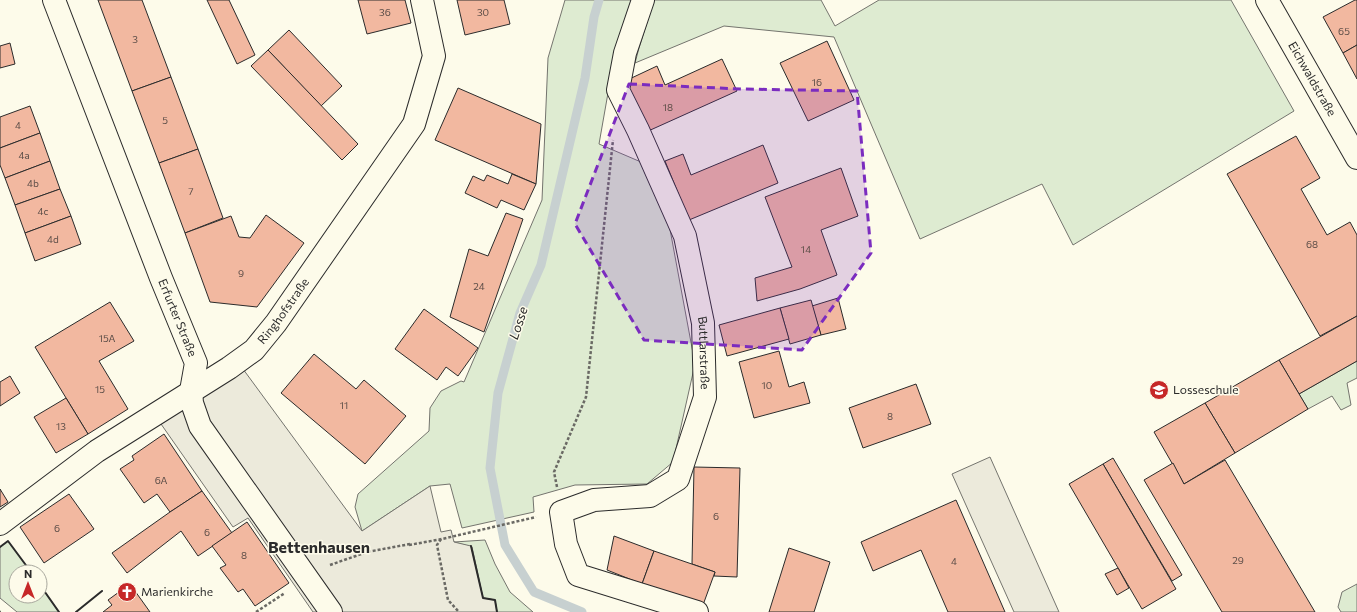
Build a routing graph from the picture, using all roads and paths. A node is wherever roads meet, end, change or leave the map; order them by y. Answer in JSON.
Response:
{"nodes":[{"id":1,"x":54,"y":0,"type":"edge"},
{"id":2,"x":422,"y":0,"type":"edge"},
{"id":3,"x":644,"y":0,"type":"edge"},
{"id":4,"x":1267,"y":0,"type":"edge"},
{"id":5,"x":613,"y":137,"type":"dead end"},
{"id":6,"x":1357,"y":158,"type":"edge"},
{"id":7,"x":192,"y":397,"type":"junction"},
{"id":8,"x":561,"y":512,"type":"junction"},
{"id":9,"x":535,"y":518,"type":"dead end"},
{"id":10,"x":0,"y":524,"type":"edge"},
{"id":11,"x":442,"y":539,"type":"junction"},
{"id":12,"x":409,"y":544,"type":"dead end"},
{"id":13,"x":307,"y":577,"type":"junction"},
{"id":14,"x":256,"y":612,"type":"edge"},
{"id":15,"x":331,"y":612,"type":"edge"},
{"id":16,"x":459,"y":612,"type":"edge"},
{"id":17,"x":697,"y":612,"type":"edge"}],
"edges":[{"from":1,"to":7,"type":"street","name":"Erfurter Straße"},
{"from":2,"to":7,"type":"street","name":"Ringhofstraße"},
{"from":3,"to":8,"type":"street","name":"Buttlarstraße"},
{"from":4,"to":6,"type":"street","name":"Eichwaldstraße"},
{"from":5,"to":8,"type":"path"},
{"from":7,"to":10,"type":"street","name":"Ringhofstraße"},
{"from":7,"to":13,"type":"street"},
{"from":8,"to":17,"type":"street"},
{"from":9,"to":11,"type":"path"},
{"from":11,"to":12,"type":"path"},
{"from":11,"to":13,"type":"path"},
{"from":11,"to":16,"type":"path"},
{"from":13,"to":14,"type":"path"},
{"from":13,"to":15,"type":"street"}]}
